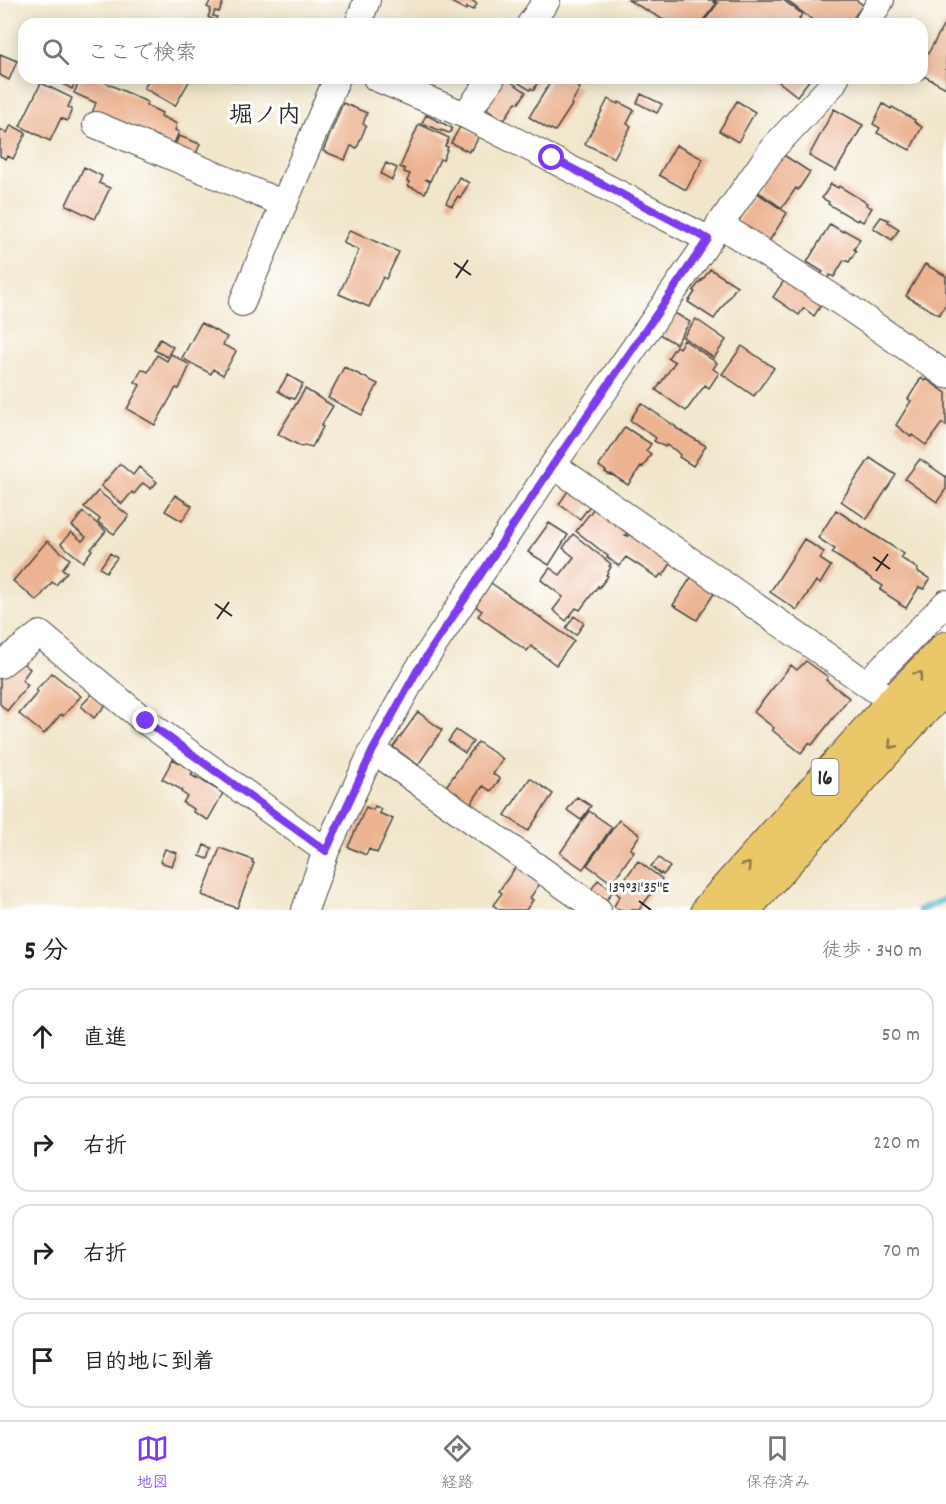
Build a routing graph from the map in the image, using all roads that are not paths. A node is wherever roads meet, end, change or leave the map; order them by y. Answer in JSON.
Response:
{"nodes":[{"id":1,"x":367,"y":0,"type":"edge"},
{"id":2,"x":547,"y":0,"type":"edge"},
{"id":3,"x":881,"y":0,"type":"edge"},
{"id":4,"x":360,"y":18,"type":"edge"},
{"id":5,"x":534,"y":18,"type":"edge"},
{"id":6,"x":870,"y":18,"type":"edge"},
{"id":7,"x":334,"y":84,"type":"edge"},
{"id":8,"x":390,"y":84,"type":"edge"},
{"id":9,"x":488,"y":84,"type":"edge"},
{"id":10,"x":833,"y":84,"type":"edge"},
{"id":11,"x":465,"y":116,"type":"junction"},
{"id":12,"x":96,"y":125,"type":"dead end"},
{"id":13,"x":284,"y":204,"type":"junction"},
{"id":14,"x":714,"y":232,"type":"junction"},
{"id":15,"x":242,"y":303,"type":"dead end"},
{"id":16,"x":946,"y":375,"type":"edge"},
{"id":17,"x":553,"y":465,"type":"junction"},
{"id":18,"x":946,"y":603,"type":"edge"},
{"id":19,"x":946,"y":648,"type":"edge"},
{"id":20,"x":0,"y":665,"type":"edge"},
{"id":21,"x":867,"y":683,"type":"junction"},
{"id":22,"x":946,"y":687,"type":"edge"},
{"id":23,"x":893,"y":702,"type":"junction"},
{"id":24,"x":373,"y":750,"type":"junction"},
{"id":25,"x":326,"y":851,"type":"junction"},
{"id":26,"x":305,"y":910,"type":"edge"},
{"id":27,"x":598,"y":910,"type":"edge"},
{"id":28,"x":708,"y":910,"type":"edge"},
{"id":29,"x":743,"y":910,"type":"edge"}],
"edges":[{"from":1,"to":4,"type":"street"},
{"from":2,"to":5,"type":"street"},
{"from":3,"to":6,"type":"street"},
{"from":7,"to":13,"type":"street"},
{"from":8,"to":11,"type":"street"},
{"from":9,"to":11,"type":"street"},
{"from":10,"to":14,"type":"street"},
{"from":11,"to":14,"type":"street"},
{"from":12,"to":13,"type":"street"},
{"from":13,"to":15,"type":"street"},
{"from":14,"to":16,"type":"street"},
{"from":14,"to":17,"type":"street"},
{"from":17,"to":21,"type":"street"},
{"from":17,"to":24,"type":"street"},
{"from":18,"to":21,"type":"street"},
{"from":23,"to":19,"type":"highway","number":"16","one_way":true},
{"from":20,"to":25,"type":"street"},
{"from":21,"to":23,"type":"street"},
{"from":22,"to":29,"type":"highway","number":"16","one_way":true},
{"from":28,"to":23,"type":"highway","number":"16","one_way":true},
{"from":24,"to":25,"type":"street"},
{"from":24,"to":27,"type":"street"},
{"from":25,"to":26,"type":"street"}]}
